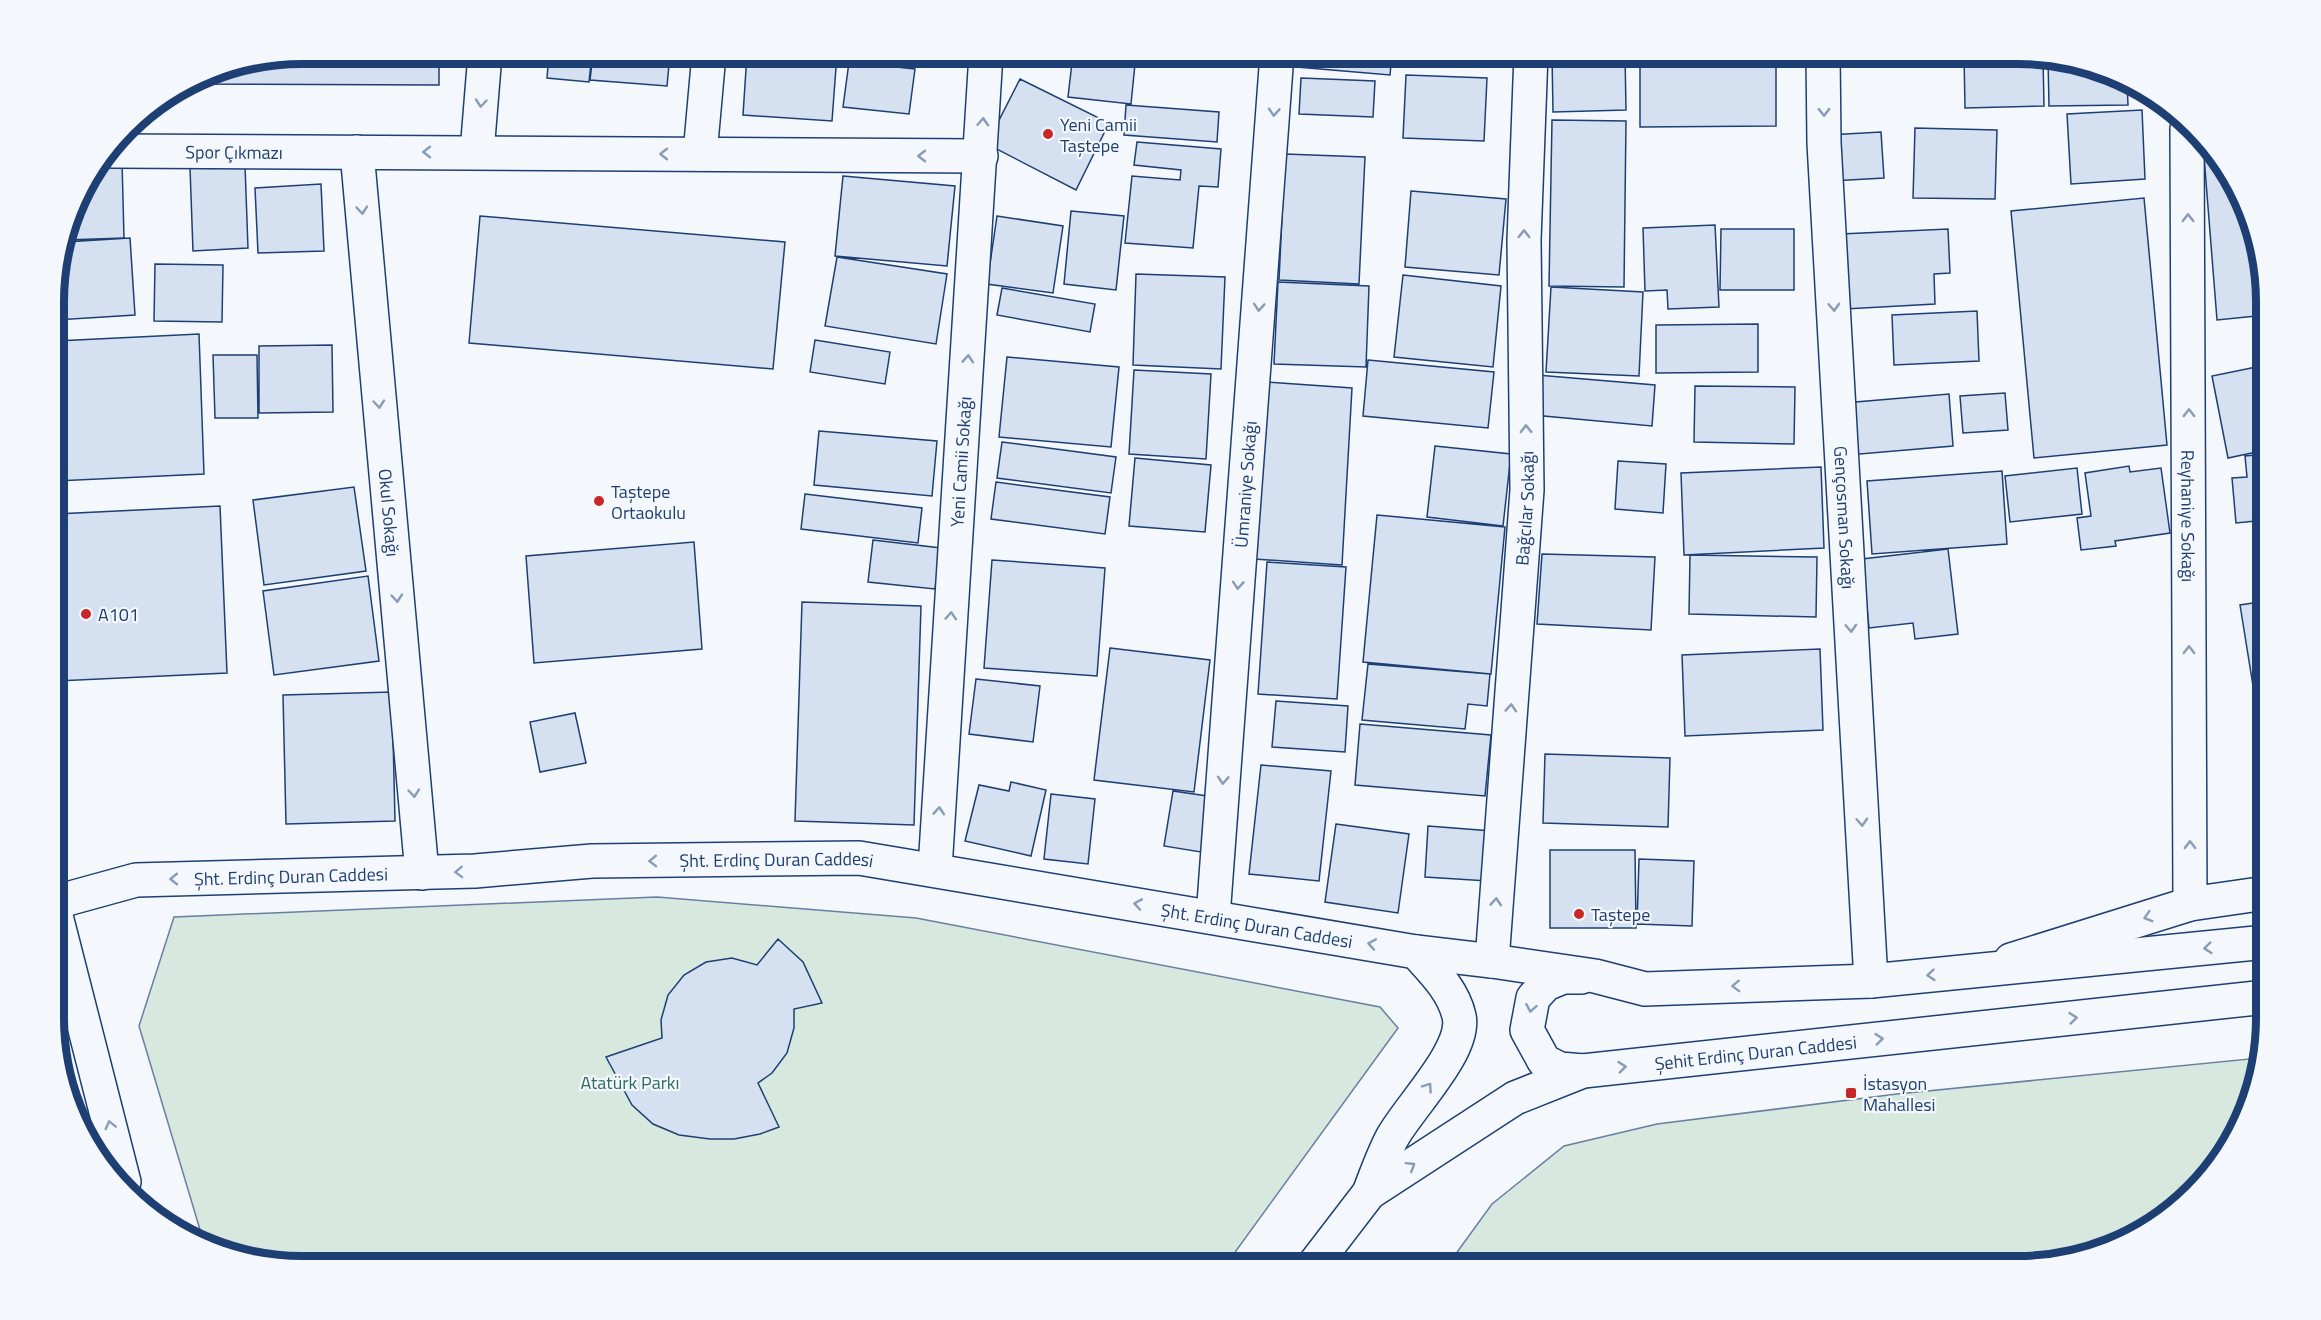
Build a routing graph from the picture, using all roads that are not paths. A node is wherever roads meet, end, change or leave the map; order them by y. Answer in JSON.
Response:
{"nodes":[{"id":1,"x":483,"y":64,"type":"edge"},
{"id":2,"x":707,"y":64,"type":"edge"},
{"id":3,"x":986,"y":64,"type":"edge"},
{"id":4,"x":1277,"y":64,"type":"edge"},
{"id":5,"x":1531,"y":64,"type":"edge"},
{"id":6,"x":1823,"y":64,"type":"edge"},
{"id":7,"x":2187,"y":134,"type":"edge"},
{"id":8,"x":120,"y":151,"type":"edge"},
{"id":9,"x":357,"y":152,"type":"junction"},
{"id":10,"x":477,"y":152,"type":"junction"},
{"id":11,"x":700,"y":154,"type":"junction"},
{"id":12,"x":981,"y":156,"type":"junction"},
{"id":13,"x":935,"y":869,"type":"junction"},
{"id":14,"x":422,"y":873,"type":"junction"},
{"id":15,"x":2256,"y":894,"type":"edge"},
{"id":16,"x":64,"y":900,"type":"edge"},
{"id":17,"x":2190,"y":904,"type":"junction"},
{"id":18,"x":1213,"y":917,"type":"junction"},
{"id":19,"x":2256,"y":943,"type":"edge"},
{"id":20,"x":64,"y":947,"type":"edge"},
{"id":21,"x":1416,"y":952,"type":"junction"},
{"id":22,"x":1492,"y":961,"type":"junction"},
{"id":23,"x":1973,"y":972,"type":"junction"},
{"id":24,"x":1595,"y":976,"type":"junction"},
{"id":25,"x":1871,"y":981,"type":"junction"},
{"id":26,"x":2256,"y":998,"type":"edge"},
{"id":27,"x":1583,"y":1071,"type":"junction"},
{"id":28,"x":121,"y":1170,"type":"edge"},
{"id":29,"x":1368,"y":1193,"type":"junction"},
{"id":30,"x":1321,"y":1256,"type":"edge"}],
"edges":[{"from":1,"to":10,"type":"street","one_way":true},
{"from":2,"to":11,"type":"street"},
{"from":12,"to":3,"type":"street","name":"Yeni Camii Sokağı","one_way":true},
{"from":4,"to":18,"type":"street","name":"Ümraniye Sokağı","one_way":true},
{"from":22,"to":5,"type":"street","name":"Bağcılar Sokağı","one_way":true},
{"from":6,"to":25,"type":"street","name":"Gençosman Sokağı","one_way":true},
{"from":17,"to":7,"type":"street","name":"Reyhaniye Sokağı","one_way":true},
{"from":8,"to":9,"type":"street","name":"Spor Çıkmazı"},
{"from":10,"to":9,"type":"street","name":"Spor Çıkmazı","one_way":true},
{"from":9,"to":14,"type":"street","name":"Okul Sokağı","one_way":true},
{"from":11,"to":10,"type":"street","name":"Spor Çıkmazı","one_way":true},
{"from":12,"to":11,"type":"street","name":"Spor Çıkmazı","one_way":true},
{"from":13,"to":12,"type":"street","name":"Yeni Camii Sokağı","one_way":true},
{"from":13,"to":14,"type":"street","name":"Şht. Erdinç Duran Caddesi","one_way":true},
{"from":18,"to":13,"type":"street","name":"Şht. Erdinç Duran Caddesi","one_way":true},
{"from":14,"to":16,"type":"street","name":"Şht. Erdinç Duran Caddesi","one_way":true},
{"from":15,"to":17,"type":"street"},
{"from":17,"to":23,"type":"street","one_way":true},
{"from":21,"to":18,"type":"street","name":"Şht. Erdinç Duran Caddesi","one_way":true},
{"from":19,"to":23,"type":"street","one_way":true},
{"from":28,"to":20,"type":"street","one_way":true},
{"from":21,"to":22,"type":"street","name":"Şht. Erdinç Duran Caddesi"},
{"from":29,"to":21,"type":"street","one_way":true},
{"from":22,"to":24,"type":"street","name":"Şht. Erdinç Duran Caddesi"},
{"from":23,"to":25,"type":"street","one_way":true},
{"from":25,"to":24,"type":"street","one_way":true},
{"from":24,"to":27,"type":"street","one_way":true},
{"from":27,"to":26,"type":"street","name":"Şehit Erdinç Duran Caddesi","one_way":true},
{"from":29,"to":27,"type":"street","name":"Şehit Erdinç Duran Caddesi","one_way":true},
{"from":29,"to":30,"type":"street","name":"Şehit Erdinç Duran Caddesi"}]}
